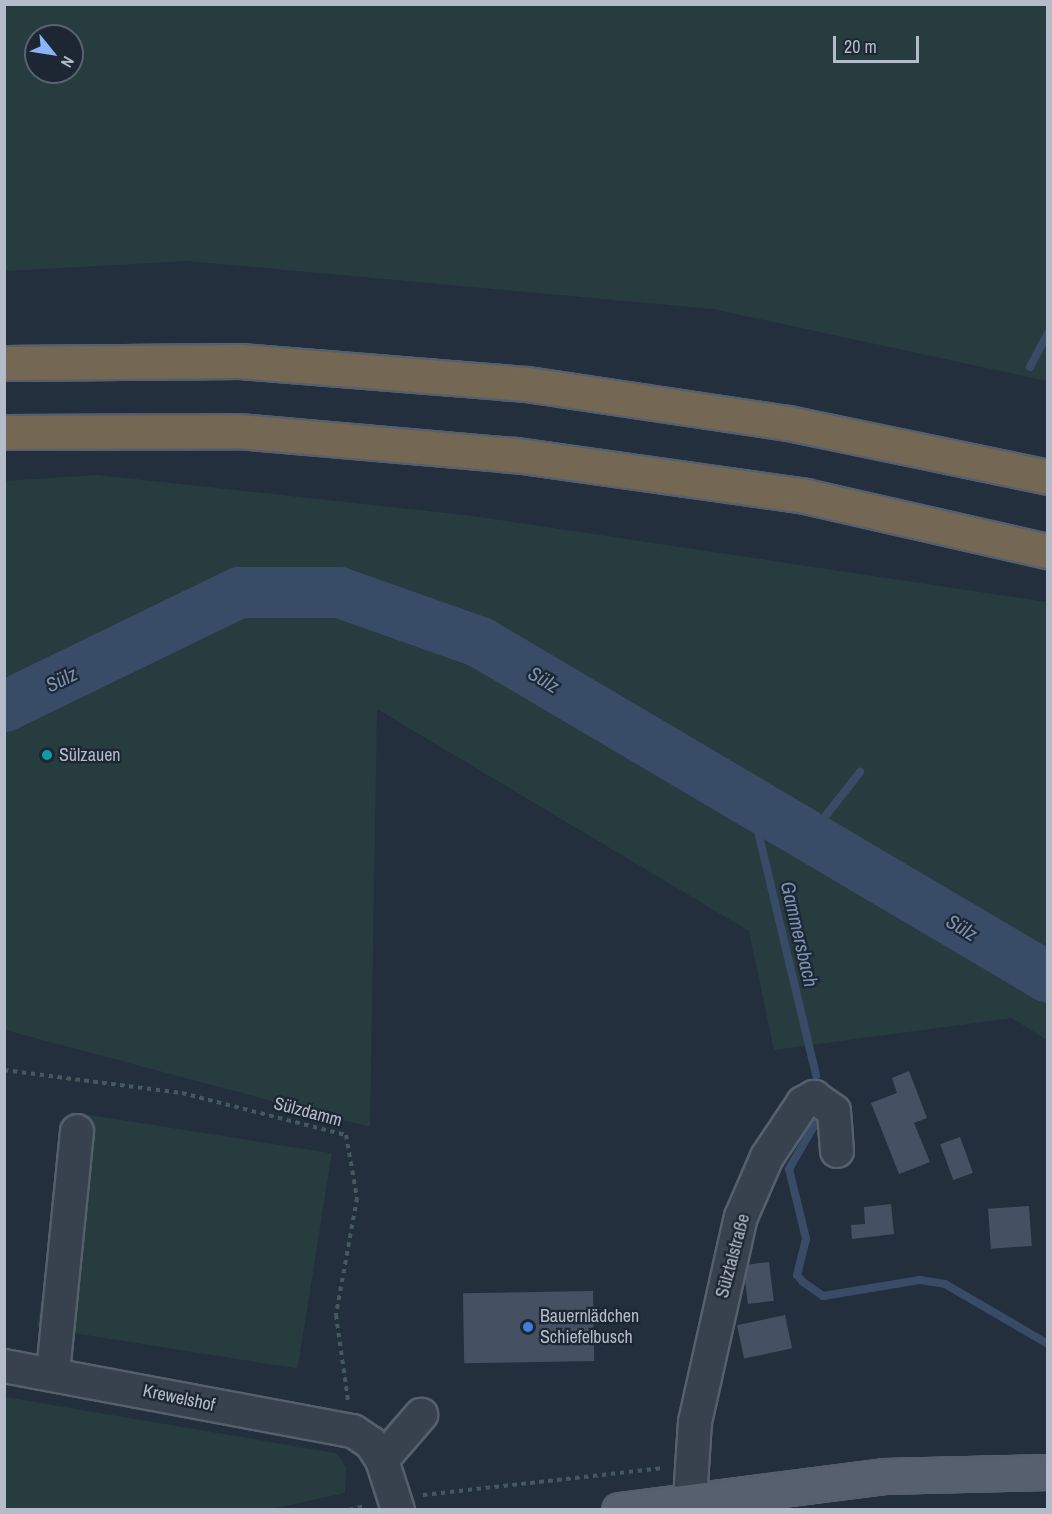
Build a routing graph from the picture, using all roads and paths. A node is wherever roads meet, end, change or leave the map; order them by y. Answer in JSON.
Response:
{"nodes":[{"id":1,"x":4,"y":363,"type":"edge"},
{"id":2,"x":4,"y":432,"type":"edge"},
{"id":3,"x":1047,"y":477,"type":"edge"},
{"id":4,"x":1047,"y":551,"type":"edge"},
{"id":5,"x":4,"y":1070,"type":"edge"},
{"id":6,"x":77,"y":1131,"type":"dead end"},
{"id":7,"x":837,"y":1151,"type":"dead end"},
{"id":8,"x":4,"y":1366,"type":"edge"},
{"id":9,"x":54,"y":1372,"type":"junction"},
{"id":10,"x":421,"y":1415,"type":"dead end"},
{"id":11,"x":353,"y":1431,"type":"junction"},
{"id":12,"x":382,"y":1460,"type":"junction"},
{"id":13,"x":1047,"y":1472,"type":"edge"},
{"id":14,"x":690,"y":1499,"type":"junction"},
{"id":15,"x":398,"y":1509,"type":"edge"},
{"id":16,"x":619,"y":1509,"type":"edge"}],
"edges":[{"from":1,"to":3,"type":"highway"},
{"from":2,"to":4,"type":"highway"},
{"from":5,"to":11,"type":"path","name":"Sülzdamm"},
{"from":6,"to":9,"type":"street"},
{"from":7,"to":14,"type":"street","name":"Sülztalstraße"},
{"from":8,"to":9,"type":"street","name":"Krewelshof"},
{"from":9,"to":11,"type":"street","name":"Krewelshof"},
{"from":10,"to":12,"type":"street"},
{"from":11,"to":12,"type":"street"},
{"from":12,"to":15,"type":"street"},
{"from":13,"to":14,"type":"main road"},
{"from":14,"to":16,"type":"main road"}]}
